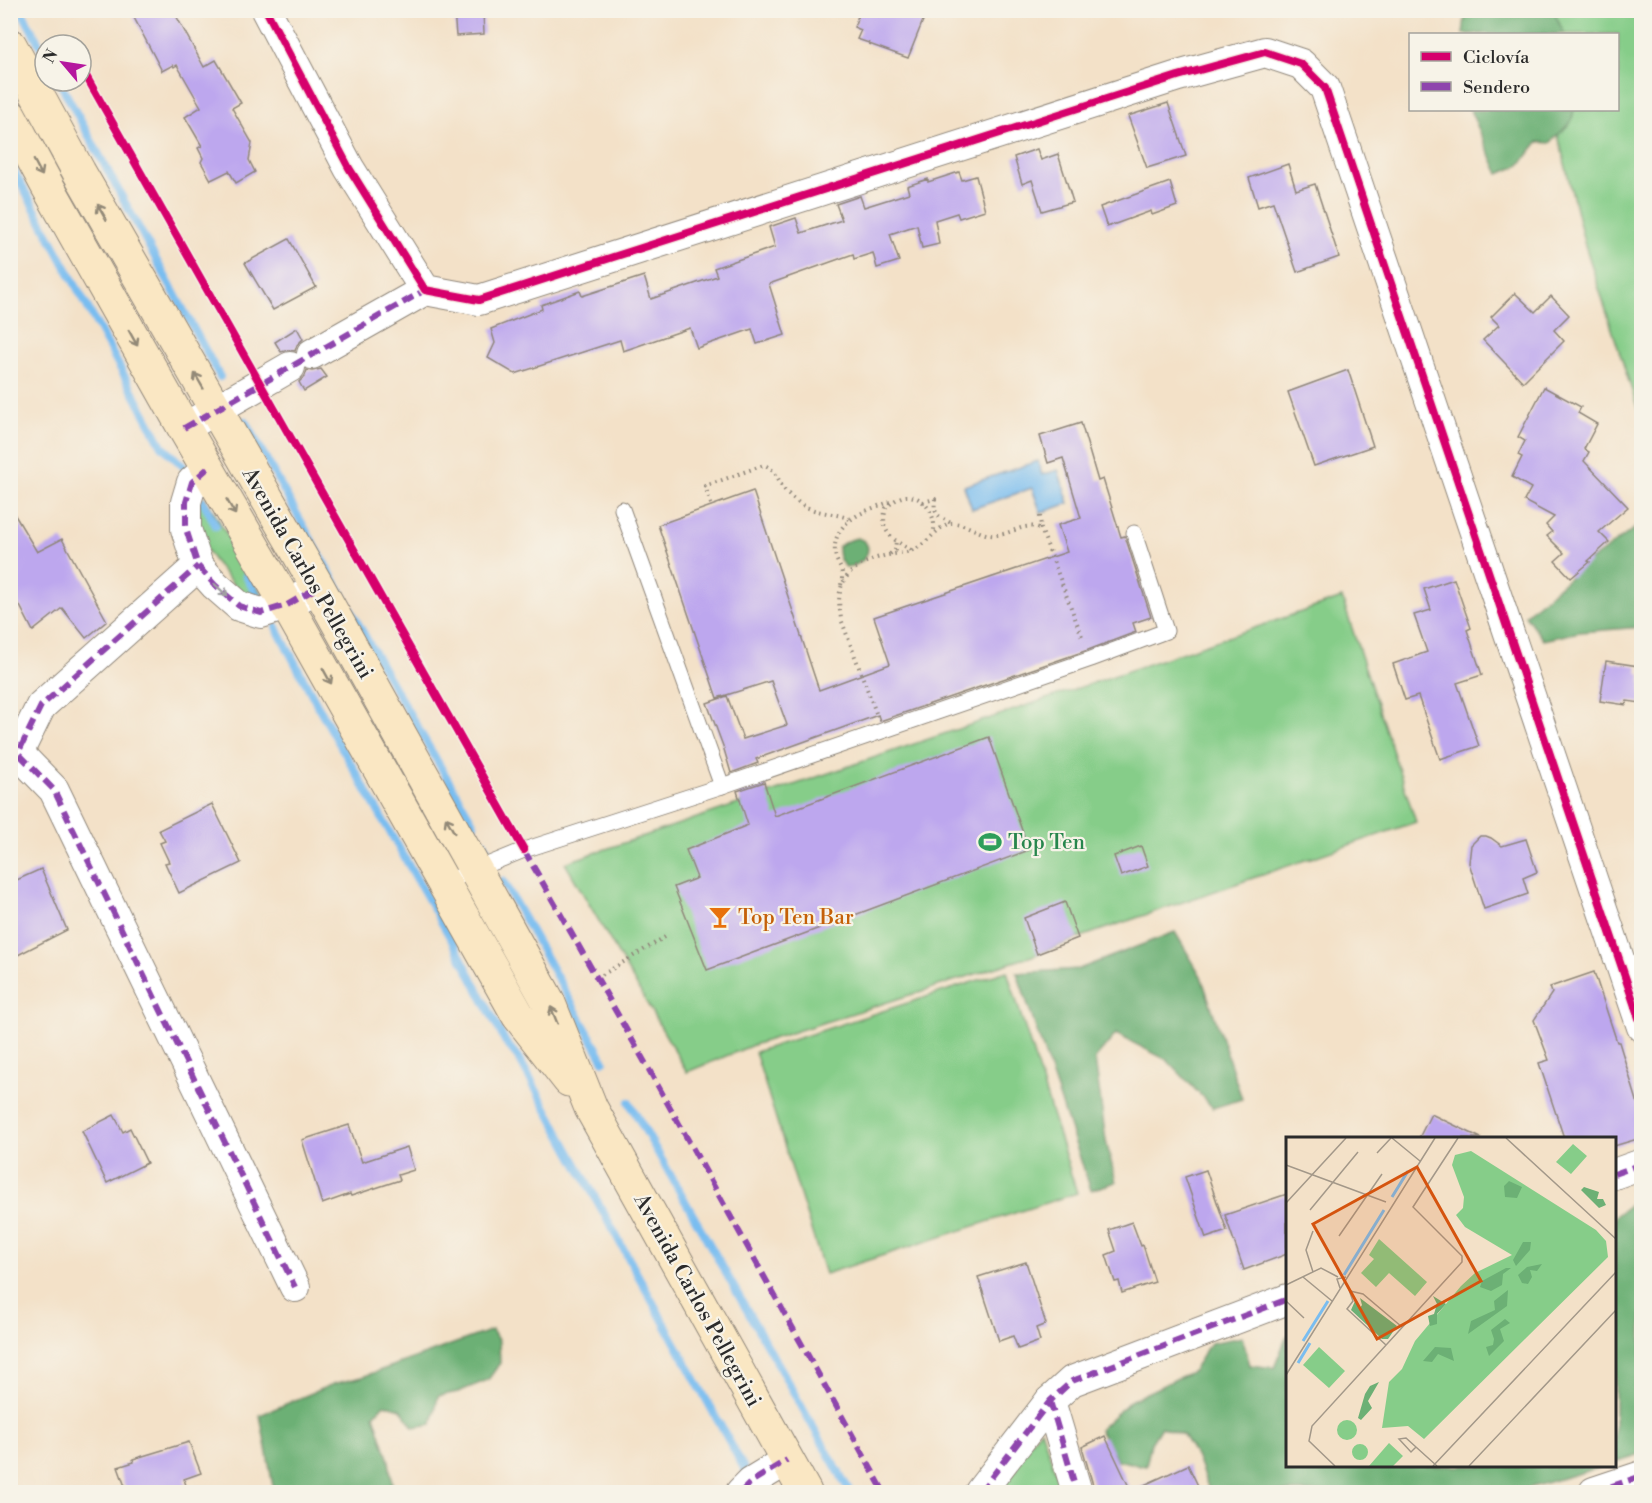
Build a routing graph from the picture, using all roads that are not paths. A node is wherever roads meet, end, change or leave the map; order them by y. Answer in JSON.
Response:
{"nodes":[{"id":1,"x":266,"y":10,"type":"edge"},
{"id":2,"x":10,"y":45,"type":"edge"},
{"id":3,"x":10,"y":116,"type":"edge"},
{"id":4,"x":425,"y":291,"type":"junction"},
{"id":5,"x":215,"y":409,"type":"junction"},
{"id":6,"x":184,"y":428,"type":"junction"},
{"id":7,"x":208,"y":468,"type":"junction"},
{"id":8,"x":622,"y":509,"type":"dead end"},
{"id":9,"x":1134,"y":533,"type":"dead end"},
{"id":10,"x":198,"y":566,"type":"junction"},
{"id":11,"x":318,"y":587,"type":"junction"},
{"id":12,"x":287,"y":605,"type":"junction"},
{"id":13,"x":13,"y":752,"type":"edge"},
{"id":14,"x":722,"y":786,"type":"junction"},
{"id":15,"x":475,"y":869,"type":"junction"},
{"id":16,"x":443,"y":883,"type":"junction"},
{"id":17,"x":1641,"y":1027,"type":"edge"},
{"id":18,"x":591,"y":1108,"type":"junction"},
{"id":19,"x":1641,"y":1164,"type":"edge"},
{"id":20,"x":1616,"y":1173,"type":"edge"},
{"id":21,"x":295,"y":1287,"type":"dead end"},
{"id":22,"x":1286,"y":1299,"type":"edge"},
{"id":23,"x":1050,"y":1401,"type":"junction"},
{"id":24,"x":787,"y":1460,"type":"junction"},
{"id":25,"x":1641,"y":1476,"type":"edge"},
{"id":26,"x":741,"y":1492,"type":"edge"},
{"id":27,"x":805,"y":1492,"type":"edge"},
{"id":28,"x":980,"y":1492,"type":"edge"},
{"id":29,"x":1077,"y":1492,"type":"edge"},
{"id":30,"x":1594,"y":1492,"type":"edge"}],
"edges":[{"from":1,"to":4,"type":"street"},
{"from":5,"to":2,"type":"main road","name":"Avenida Carlos Pellegrini","one_way":true},
{"from":3,"to":6,"type":"main road","name":"Avenida Carlos Pellegrini","one_way":true},
{"from":4,"to":5,"type":"street"},
{"from":4,"to":17,"type":"street"},
{"from":5,"to":6,"type":"street"},
{"from":5,"to":11,"type":"main road","name":"Avenida Carlos Pellegrini"},
{"from":6,"to":7,"type":"main road","name":"Avenida Carlos Pellegrini"},
{"from":7,"to":10,"type":"street"},
{"from":7,"to":12,"type":"main road","name":"Avenida Carlos Pellegrini","one_way":true},
{"from":8,"to":14,"type":"lane"},
{"from":9,"to":14,"type":"lane"},
{"from":10,"to":12,"type":"street","one_way":true},
{"from":10,"to":13,"type":"street"},
{"from":11,"to":12,"type":"street"},
{"from":15,"to":11,"type":"main road","name":"Avenida Carlos Pellegrini","one_way":true},
{"from":12,"to":16,"type":"main road","name":"Avenida Carlos Pellegrini","one_way":true},
{"from":13,"to":21,"type":"street"},
{"from":14,"to":15,"type":"lane"},
{"from":15,"to":16,"type":"lane"},
{"from":18,"to":15,"type":"main road","name":"Avenida Carlos Pellegrini","one_way":true},
{"from":16,"to":18,"type":"main road","name":"Avenida Carlos Pellegrini"},
{"from":18,"to":24,"type":"main road","name":"Avenida Carlos Pellegrini"},
{"from":19,"to":20,"type":"street"},
{"from":22,"to":23,"type":"street"},
{"from":23,"to":28,"type":"street"},
{"from":23,"to":29,"type":"street"},
{"from":24,"to":26,"type":"street"},
{"from":24,"to":27,"type":"main road","name":"Avenida Carlos Pellegrini"},
{"from":25,"to":30,"type":"street"}]}
